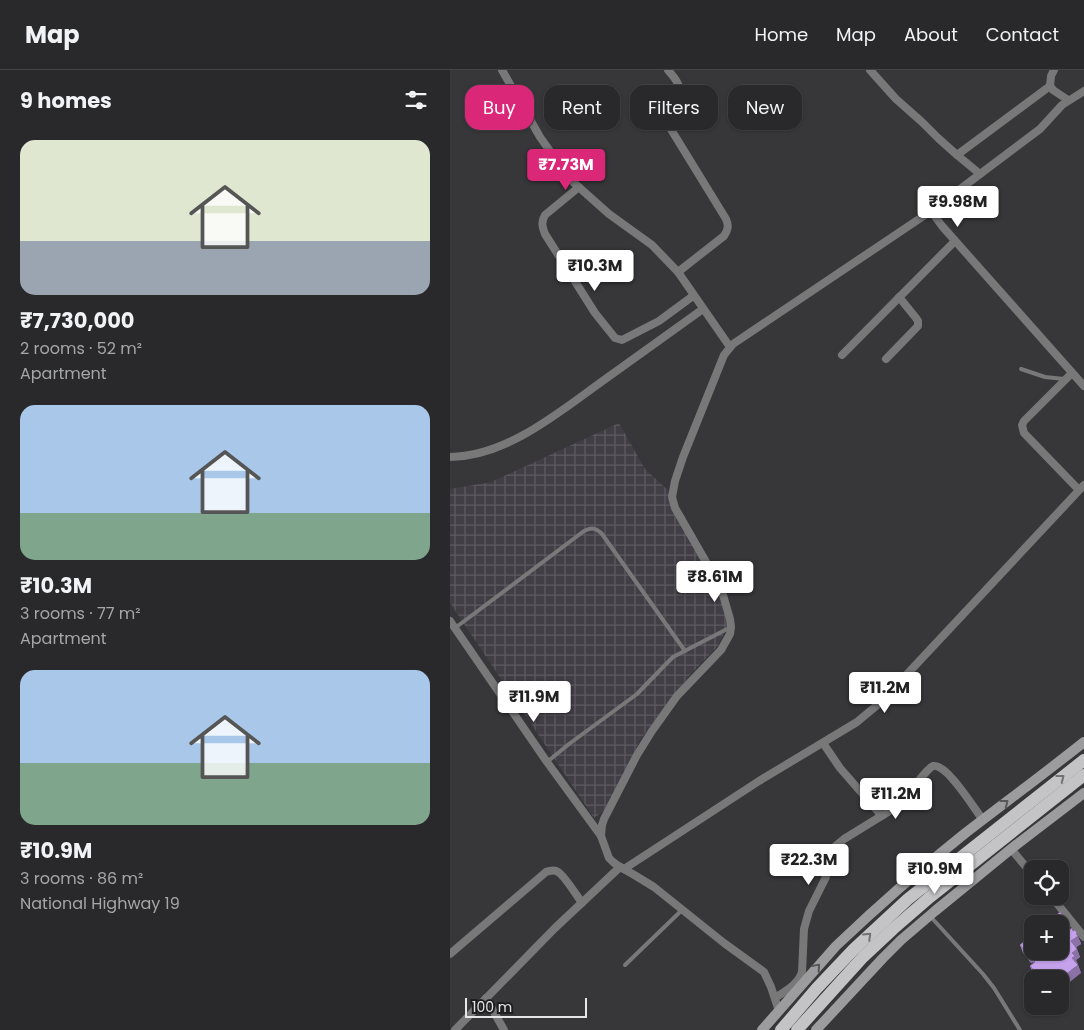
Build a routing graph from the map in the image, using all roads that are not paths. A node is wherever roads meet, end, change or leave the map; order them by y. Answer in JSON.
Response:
{"nodes":[{"id":1,"x":502,"y":70,"type":"edge"},
{"id":2,"x":668,"y":70,"type":"edge"},
{"id":3,"x":870,"y":70,"type":"edge"},
{"id":4,"x":1054,"y":70,"type":"edge"},
{"id":5,"x":1050,"y":86,"type":"junction"},
{"id":6,"x":1084,"y":91,"type":"edge"},
{"id":7,"x":1068,"y":100,"type":"junction"},
{"id":8,"x":957,"y":156,"type":"junction"},
{"id":9,"x":980,"y":174,"type":"junction"},
{"id":10,"x":579,"y":188,"type":"junction"},
{"id":11,"x":931,"y":211,"type":"junction"},
{"id":12,"x":955,"y":241,"type":"junction"},
{"id":13,"x":678,"y":272,"type":"junction"},
{"id":14,"x":693,"y":296,"type":"junction"},
{"id":15,"x":899,"y":296,"type":"junction"},
{"id":16,"x":703,"y":309,"type":"junction"},
{"id":17,"x":730,"y":347,"type":"junction"},
{"id":18,"x":842,"y":355,"type":"dead end"},
{"id":19,"x":886,"y":359,"type":"dead end"},
{"id":20,"x":1021,"y":369,"type":"dead end"},
{"id":21,"x":1069,"y":376,"type":"junction"},
{"id":22,"x":1084,"y":386,"type":"edge"},
{"id":23,"x":450,"y":457,"type":"edge"},
{"id":24,"x":1082,"y":488,"type":"edge"},
{"id":25,"x":450,"y":621,"type":"edge"},
{"id":26,"x":730,"y":627,"type":"junction"},
{"id":27,"x":455,"y":628,"type":"junction"},
{"id":28,"x":685,"y":651,"type":"junction"},
{"id":29,"x":1084,"y":742,"type":"edge"},
{"id":30,"x":823,"y":744,"type":"junction"},
{"id":31,"x":1084,"y":760,"type":"edge"},
{"id":32,"x":547,"y":762,"type":"junction"},
{"id":33,"x":1084,"y":775,"type":"edge"},
{"id":34,"x":1084,"y":793,"type":"edge"},
{"id":35,"x":883,"y":815,"type":"junction"},
{"id":36,"x":983,"y":820,"type":"junction"},
{"id":37,"x":601,"y":836,"type":"junction"},
{"id":38,"x":1012,"y":849,"type":"junction"},
{"id":39,"x":1024,"y":864,"type":"edge"},
{"id":40,"x":622,"y":868,"type":"junction"},
{"id":41,"x":582,"y":903,"type":"junction"},
{"id":42,"x":1058,"y":905,"type":"edge"},
{"id":43,"x":682,"y":910,"type":"junction"},
{"id":44,"x":930,"y":916,"type":"junction"},
{"id":45,"x":1084,"y":937,"type":"edge"},
{"id":46,"x":450,"y":954,"type":"edge"},
{"id":47,"x":625,"y":965,"type":"dead end"},
{"id":48,"x":486,"y":998,"type":"junction"},
{"id":49,"x":775,"y":998,"type":"junction"},
{"id":50,"x":779,"y":1011,"type":"junction"},
{"id":51,"x":788,"y":1028,"type":"edge"},
{"id":52,"x":455,"y":1030,"type":"edge"},
{"id":53,"x":504,"y":1030,"type":"edge"},
{"id":54,"x":762,"y":1030,"type":"edge"},
{"id":55,"x":816,"y":1030,"type":"edge"},
{"id":56,"x":1020,"y":1030,"type":"edge"}],
"edges":[{"from":1,"to":10,"type":"street"},
{"from":2,"to":13,"type":"street"},
{"from":3,"to":8,"type":"street"},
{"from":4,"to":5,"type":"street"},
{"from":5,"to":7,"type":"street"},
{"from":5,"to":8,"type":"street"},
{"from":6,"to":7,"type":"street"},
{"from":7,"to":9,"type":"street"},
{"from":8,"to":9,"type":"street"},
{"from":9,"to":11,"type":"street"},
{"from":10,"to":13,"type":"street"},
{"from":10,"to":14,"type":"street"},
{"from":11,"to":12,"type":"street"},
{"from":11,"to":17,"type":"street"},
{"from":12,"to":15,"type":"street"},
{"from":12,"to":21,"type":"street"},
{"from":13,"to":14,"type":"street"},
{"from":14,"to":16,"type":"street"},
{"from":15,"to":18,"type":"street"},
{"from":15,"to":19,"type":"street"},
{"from":16,"to":17,"type":"street"},
{"from":16,"to":23,"type":"street"},
{"from":17,"to":26,"type":"street"},
{"from":20,"to":21,"type":"lane"},
{"from":21,"to":22,"type":"street"},
{"from":21,"to":24,"type":"street"},
{"from":24,"to":30,"type":"street"},
{"from":25,"to":27,"type":"street"},
{"from":26,"to":28,"type":"lane"},
{"from":26,"to":37,"type":"street"},
{"from":27,"to":28,"type":"lane"},
{"from":27,"to":32,"type":"street"},
{"from":28,"to":32,"type":"lane"},
{"from":36,"to":29,"type":"main road","one_way":true},
{"from":30,"to":35,"type":"street"},
{"from":30,"to":40,"type":"street"},
{"from":51,"to":31,"type":"highway","one_way":true},
{"from":32,"to":37,"type":"street"},
{"from":33,"to":51,"type":"highway"},
{"from":34,"to":38,"type":"main road"},
{"from":35,"to":36,"type":"street"},
{"from":35,"to":49,"type":"street"},
{"from":50,"to":36,"type":"main road","one_way":true},
{"from":37,"to":40,"type":"street"},
{"from":38,"to":39,"type":"street"},
{"from":38,"to":44,"type":"main road"},
{"from":40,"to":41,"type":"street"},
{"from":40,"to":43,"type":"street"},
{"from":41,"to":46,"type":"street"},
{"from":41,"to":48,"type":"street"},
{"from":42,"to":45,"type":"street"},
{"from":43,"to":47,"type":"lane"},
{"from":43,"to":49,"type":"street"},
{"from":44,"to":55,"type":"main road"},
{"from":44,"to":56,"type":"lane"},
{"from":48,"to":52,"type":"street"},
{"from":48,"to":53,"type":"street"},
{"from":49,"to":50,"type":"street"},
{"from":50,"to":54,"type":"main road"}]}
